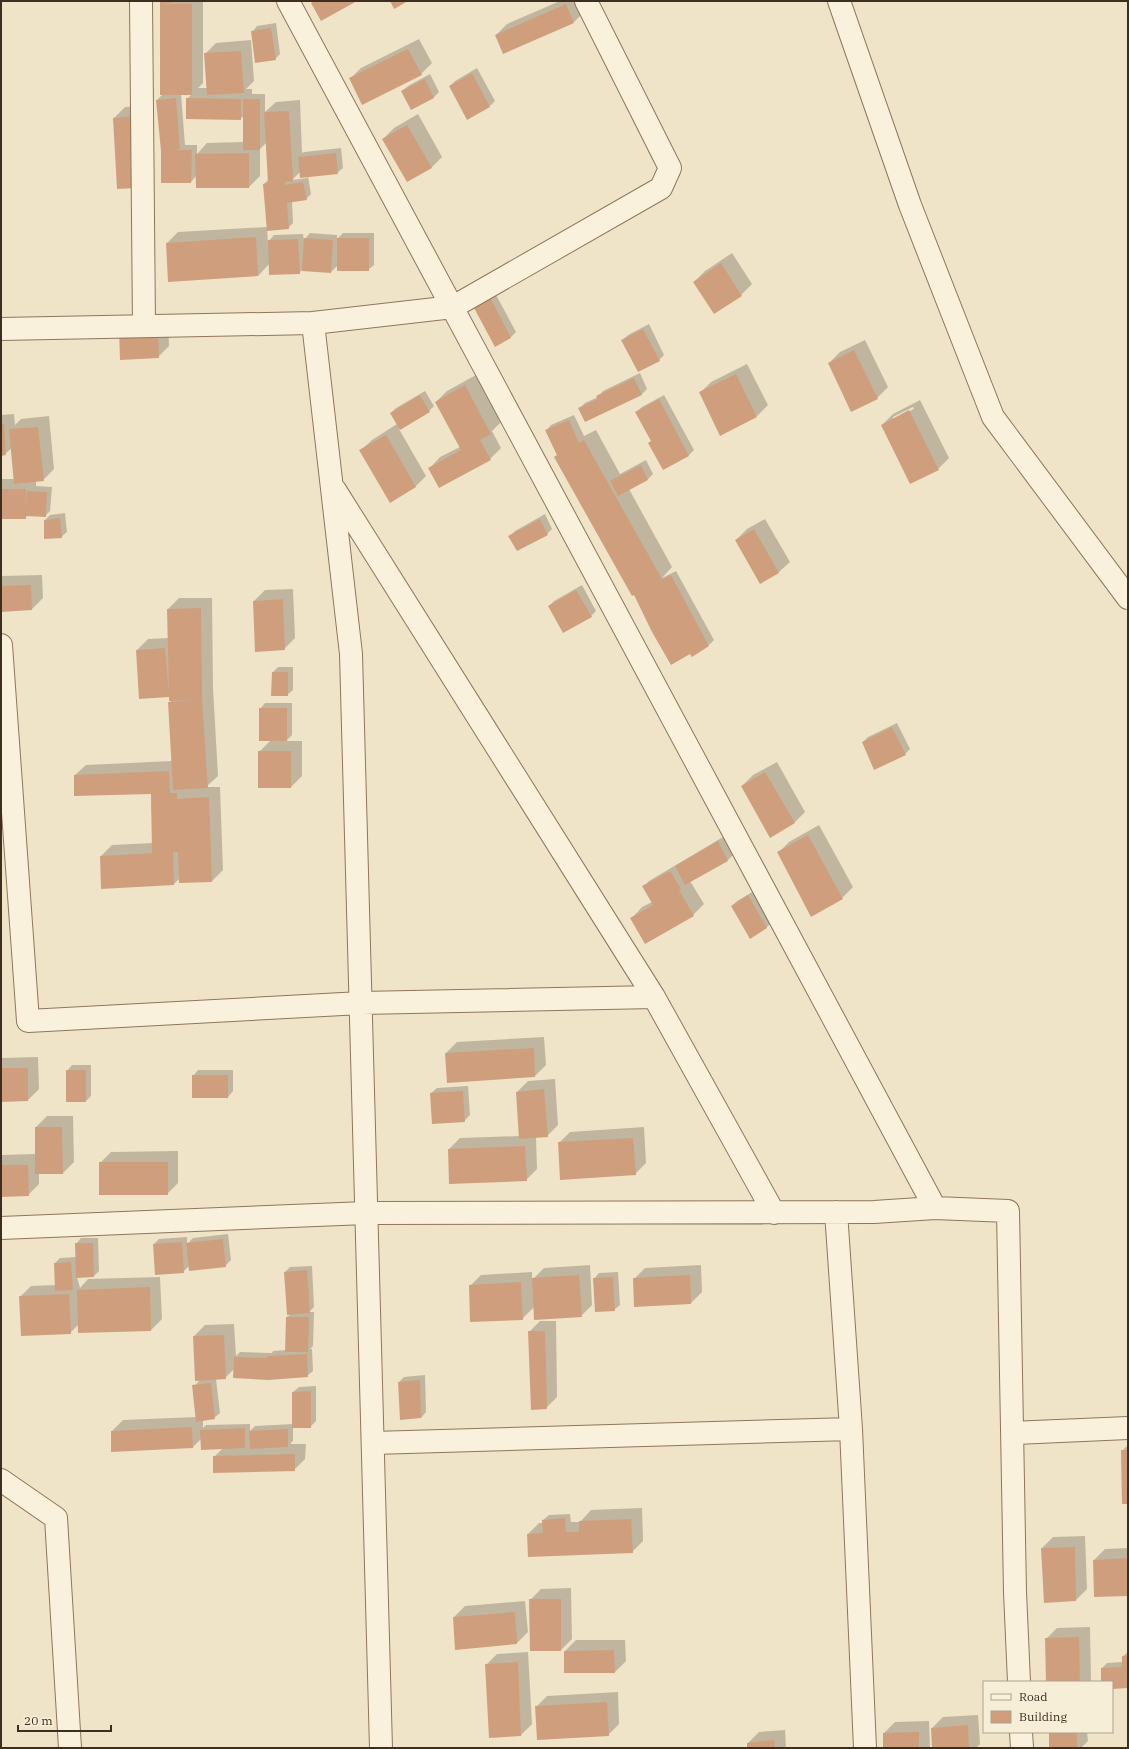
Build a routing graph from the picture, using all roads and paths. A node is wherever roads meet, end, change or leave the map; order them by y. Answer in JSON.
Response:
{"nodes":[{"id":1,"x":142,"y":1,"type":"edge"},
{"id":2,"x":288,"y":1,"type":"edge"},
{"id":3,"x":586,"y":1,"type":"edge"},
{"id":4,"x":839,"y":1,"type":"edge"},
{"id":5,"x":453,"y":307,"type":"junction"},
{"id":6,"x":314,"y":323,"type":"junction"},
{"id":7,"x":144,"y":326,"type":"junction"},
{"id":8,"x":1,"y":329,"type":"edge"},
{"id":9,"x":332,"y":485,"type":"junction"},
{"id":10,"x":1128,"y":598,"type":"edge"},
{"id":11,"x":1,"y":645,"type":"edge"},
{"id":12,"x":654,"y":997,"type":"junction"},
{"id":13,"x":361,"y":1003,"type":"junction"},
{"id":14,"x":935,"y":1208,"type":"junction"},
{"id":15,"x":836,"y":1212,"type":"junction"},
{"id":16,"x":366,"y":1213,"type":"junction"},
{"id":17,"x":774,"y":1213,"type":"junction"},
{"id":18,"x":1,"y":1228,"type":"edge"},
{"id":19,"x":1128,"y":1428,"type":"edge"},
{"id":20,"x":851,"y":1429,"type":"junction"},
{"id":21,"x":1013,"y":1433,"type":"junction"},
{"id":22,"x":373,"y":1444,"type":"junction"},
{"id":23,"x":1,"y":1480,"type":"edge"},
{"id":24,"x":1019,"y":1681,"type":"edge"},
{"id":25,"x":1021,"y":1733,"type":"edge"},
{"id":26,"x":70,"y":1748,"type":"edge"},
{"id":27,"x":381,"y":1748,"type":"edge"},
{"id":28,"x":865,"y":1748,"type":"edge"},
{"id":29,"x":1022,"y":1748,"type":"edge"}],
"edges":[{"from":1,"to":7,"type":"street"},
{"from":2,"to":5,"type":"street"},
{"from":3,"to":5,"type":"street"},
{"from":4,"to":10,"type":"street"},
{"from":5,"to":6,"type":"street"},
{"from":5,"to":14,"type":"street"},
{"from":6,"to":7,"type":"street"},
{"from":6,"to":9,"type":"street"},
{"from":7,"to":8,"type":"street"},
{"from":9,"to":12,"type":"street"},
{"from":9,"to":13,"type":"street"},
{"from":11,"to":13,"type":"street"},
{"from":12,"to":13,"type":"street"},
{"from":12,"to":17,"type":"street"},
{"from":13,"to":16,"type":"street"},
{"from":14,"to":15,"type":"street"},
{"from":14,"to":21,"type":"street"},
{"from":15,"to":17,"type":"street"},
{"from":15,"to":20,"type":"street"},
{"from":16,"to":17,"type":"street"},
{"from":16,"to":18,"type":"street"},
{"from":16,"to":22,"type":"street"},
{"from":19,"to":21,"type":"street"},
{"from":20,"to":22,"type":"street"},
{"from":20,"to":28,"type":"street"},
{"from":21,"to":24,"type":"street"},
{"from":22,"to":27,"type":"street"},
{"from":23,"to":26,"type":"street"},
{"from":25,"to":29,"type":"street"}]}
